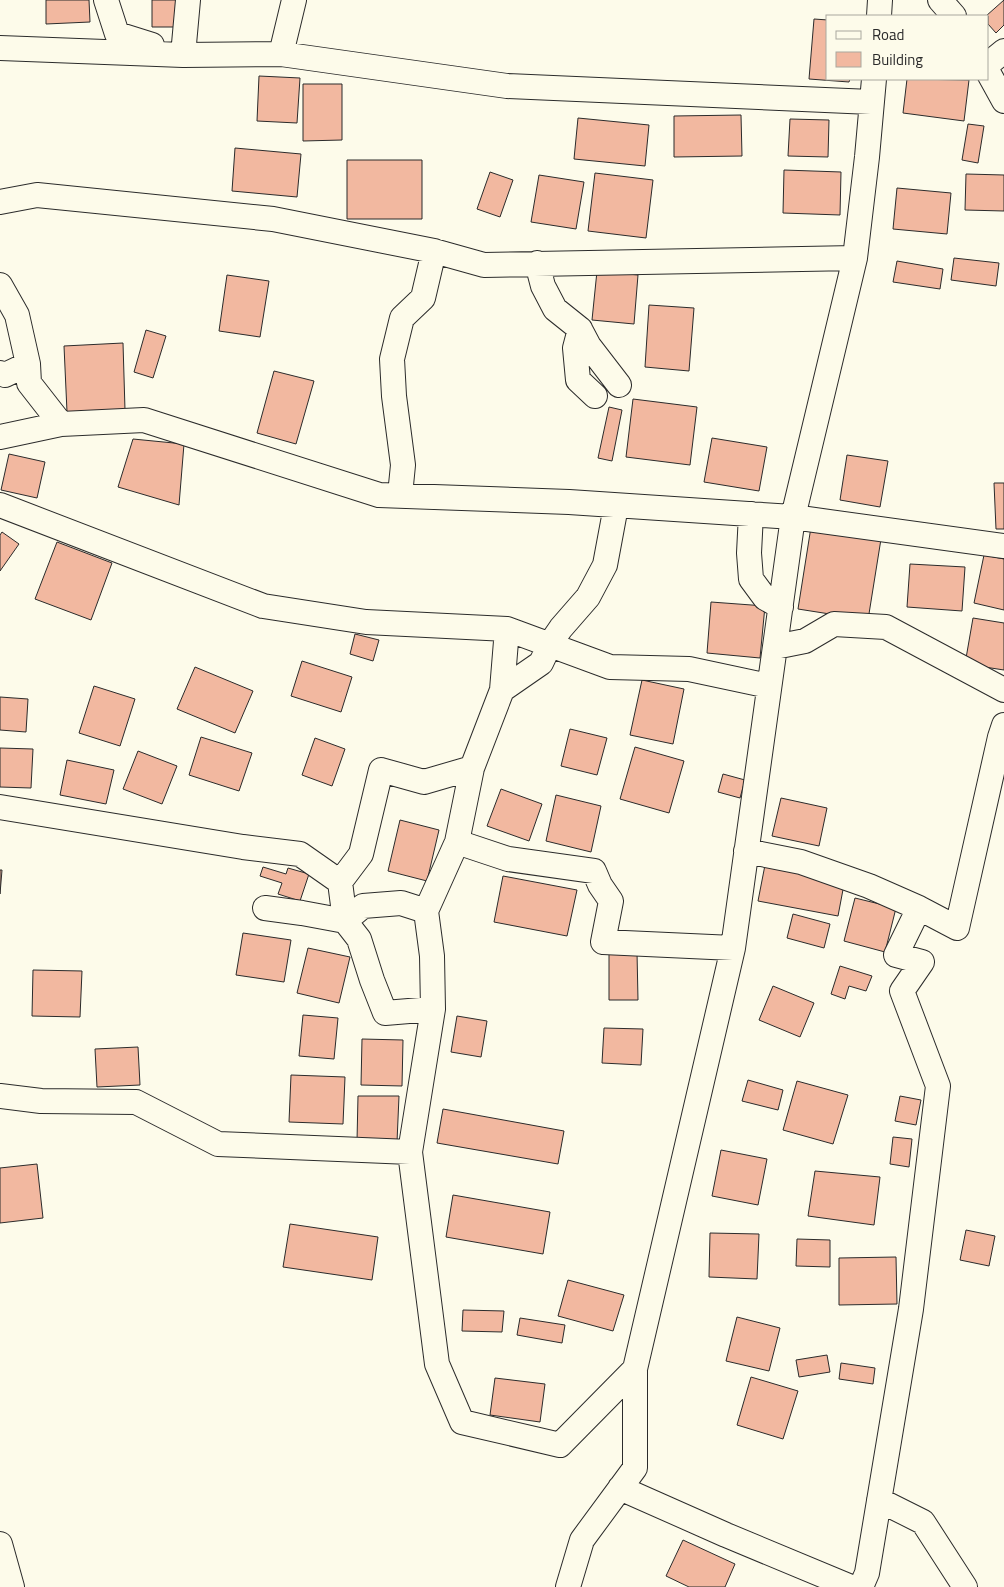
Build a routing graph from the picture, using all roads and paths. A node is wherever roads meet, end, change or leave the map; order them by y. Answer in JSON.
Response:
{"nodes":[{"id":1,"x":106,"y":0,"type":"edge"},
{"id":2,"x":188,"y":0,"type":"edge"},
{"id":3,"x":294,"y":0,"type":"edge"},
{"id":4,"x":880,"y":0,"type":"edge"},
{"id":5,"x":940,"y":0,"type":"edge"},
{"id":6,"x":879,"y":15,"type":"edge"},
{"id":7,"x":953,"y":15,"type":"edge"},
{"id":8,"x":0,"y":48,"type":"edge"},
{"id":9,"x":183,"y":49,"type":"junction"},
{"id":10,"x":1004,"y":51,"type":"edge"},
{"id":11,"x":281,"y":54,"type":"junction"},
{"id":12,"x":989,"y":63,"type":"edge"},
{"id":13,"x":989,"y":74,"type":"edge"},
{"id":14,"x":874,"y":80,"type":"edge"},
{"id":15,"x":1004,"y":100,"type":"edge"},
{"id":16,"x":871,"y":102,"type":"junction"},
{"id":17,"x":0,"y":202,"type":"edge"},
{"id":18,"x":434,"y":251,"type":"junction"},
{"id":19,"x":855,"y":258,"type":"junction"},
{"id":20,"x":537,"y":263,"type":"junction"},
{"id":21,"x":0,"y":285,"type":"edge"},
{"id":22,"x":580,"y":329,"type":"junction"},
{"id":23,"x":28,"y":364,"type":"junction"},
{"id":24,"x":0,"y":374,"type":"edge"},
{"id":25,"x":619,"y":385,"type":"dead end"},
{"id":26,"x":595,"y":396,"type":"dead end"},
{"id":27,"x":61,"y":424,"type":"junction"},
{"id":28,"x":0,"y":437,"type":"edge"},
{"id":29,"x":400,"y":496,"type":"junction"},
{"id":30,"x":0,"y":506,"type":"edge"},
{"id":31,"x":616,"y":506,"type":"junction"},
{"id":32,"x":751,"y":514,"type":"junction"},
{"id":33,"x":793,"y":517,"type":"junction"},
{"id":34,"x":1004,"y":546,"type":"edge"},
{"id":35,"x":781,"y":607,"type":"junction"},
{"id":36,"x":507,"y":629,"type":"junction"},
{"id":37,"x":550,"y":644,"type":"junction"},
{"id":38,"x":775,"y":647,"type":"junction"},
{"id":39,"x":769,"y":686,"type":"junction"},
{"id":40,"x":502,"y":690,"type":"junction"},
{"id":41,"x":1004,"y":690,"type":"edge"},
{"id":42,"x":1002,"y":733,"type":"edge"},
{"id":43,"x":472,"y":768,"type":"junction"},
{"id":44,"x":0,"y":807,"type":"edge"},
{"id":45,"x":457,"y":842,"type":"junction"},
{"id":46,"x":746,"y":852,"type":"junction"},
{"id":47,"x":340,"y":882,"type":"junction"},
{"id":48,"x":265,"y":908,"type":"dead end"},
{"id":49,"x":919,"y":908,"type":"junction"},
{"id":50,"x":426,"y":911,"type":"junction"},
{"id":51,"x":345,"y":921,"type":"junction"},
{"id":52,"x":733,"y":948,"type":"junction"},
{"id":53,"x":432,"y":1008,"type":"junction"},
{"id":54,"x":0,"y":1096,"type":"edge"},
{"id":55,"x":410,"y":1152,"type":"junction"},
{"id":56,"x":635,"y":1369,"type":"junction"},
{"id":57,"x":620,"y":1488,"type":"junction"},
{"id":58,"x":879,"y":1500,"type":"junction"},
{"id":59,"x":568,"y":1587,"type":"edge"},
{"id":60,"x":851,"y":1587,"type":"edge"},
{"id":61,"x":861,"y":1587,"type":"edge"},
{"id":62,"x":965,"y":1587,"type":"edge"}],
"edges":[{"from":1,"to":9,"type":"street"},
{"from":2,"to":9,"type":"street"},
{"from":3,"to":11,"type":"street"},
{"from":4,"to":6,"type":"street"},
{"from":5,"to":7,"type":"street"},
{"from":8,"to":9,"type":"street"},
{"from":9,"to":11,"type":"street"},
{"from":10,"to":12,"type":"street"},
{"from":11,"to":16,"type":"street"},
{"from":13,"to":15,"type":"street"},
{"from":14,"to":16,"type":"street"},
{"from":16,"to":19,"type":"street"},
{"from":17,"to":18,"type":"street"},
{"from":18,"to":20,"type":"street"},
{"from":18,"to":29,"type":"street"},
{"from":19,"to":20,"type":"street"},
{"from":19,"to":33,"type":"street"},
{"from":20,"to":22,"type":"street"},
{"from":21,"to":23,"type":"street"},
{"from":22,"to":25,"type":"street"},
{"from":22,"to":26,"type":"street"},
{"from":23,"to":24,"type":"street"},
{"from":23,"to":27,"type":"street"},
{"from":27,"to":28,"type":"street"},
{"from":27,"to":29,"type":"street"},
{"from":29,"to":31,"type":"street"},
{"from":30,"to":36,"type":"street"},
{"from":31,"to":32,"type":"street"},
{"from":31,"to":37,"type":"street"},
{"from":32,"to":33,"type":"street"},
{"from":32,"to":35,"type":"street"},
{"from":33,"to":34,"type":"street"},
{"from":33,"to":35,"type":"street"},
{"from":35,"to":38,"type":"street"},
{"from":36,"to":37,"type":"street"},
{"from":36,"to":40,"type":"street"},
{"from":37,"to":39,"type":"street"},
{"from":37,"to":40,"type":"street"},
{"from":38,"to":39,"type":"street"},
{"from":38,"to":41,"type":"street"},
{"from":39,"to":46,"type":"street"},
{"from":40,"to":43,"type":"street"},
{"from":42,"to":49,"type":"street"},
{"from":43,"to":45,"type":"street"},
{"from":43,"to":47,"type":"street"},
{"from":44,"to":47,"type":"street"},
{"from":45,"to":50,"type":"street"},
{"from":45,"to":52,"type":"street"},
{"from":46,"to":49,"type":"street"},
{"from":46,"to":52,"type":"street"},
{"from":47,"to":51,"type":"street"},
{"from":48,"to":51,"type":"street"},
{"from":49,"to":58,"type":"street"},
{"from":50,"to":51,"type":"street"},
{"from":50,"to":53,"type":"street"},
{"from":51,"to":53,"type":"street"},
{"from":52,"to":56,"type":"street"},
{"from":53,"to":55,"type":"street"},
{"from":54,"to":55,"type":"street"},
{"from":55,"to":56,"type":"street"},
{"from":56,"to":57,"type":"street"},
{"from":57,"to":59,"type":"street"},
{"from":57,"to":60,"type":"street"},
{"from":58,"to":61,"type":"street"},
{"from":58,"to":62,"type":"street"}]}
